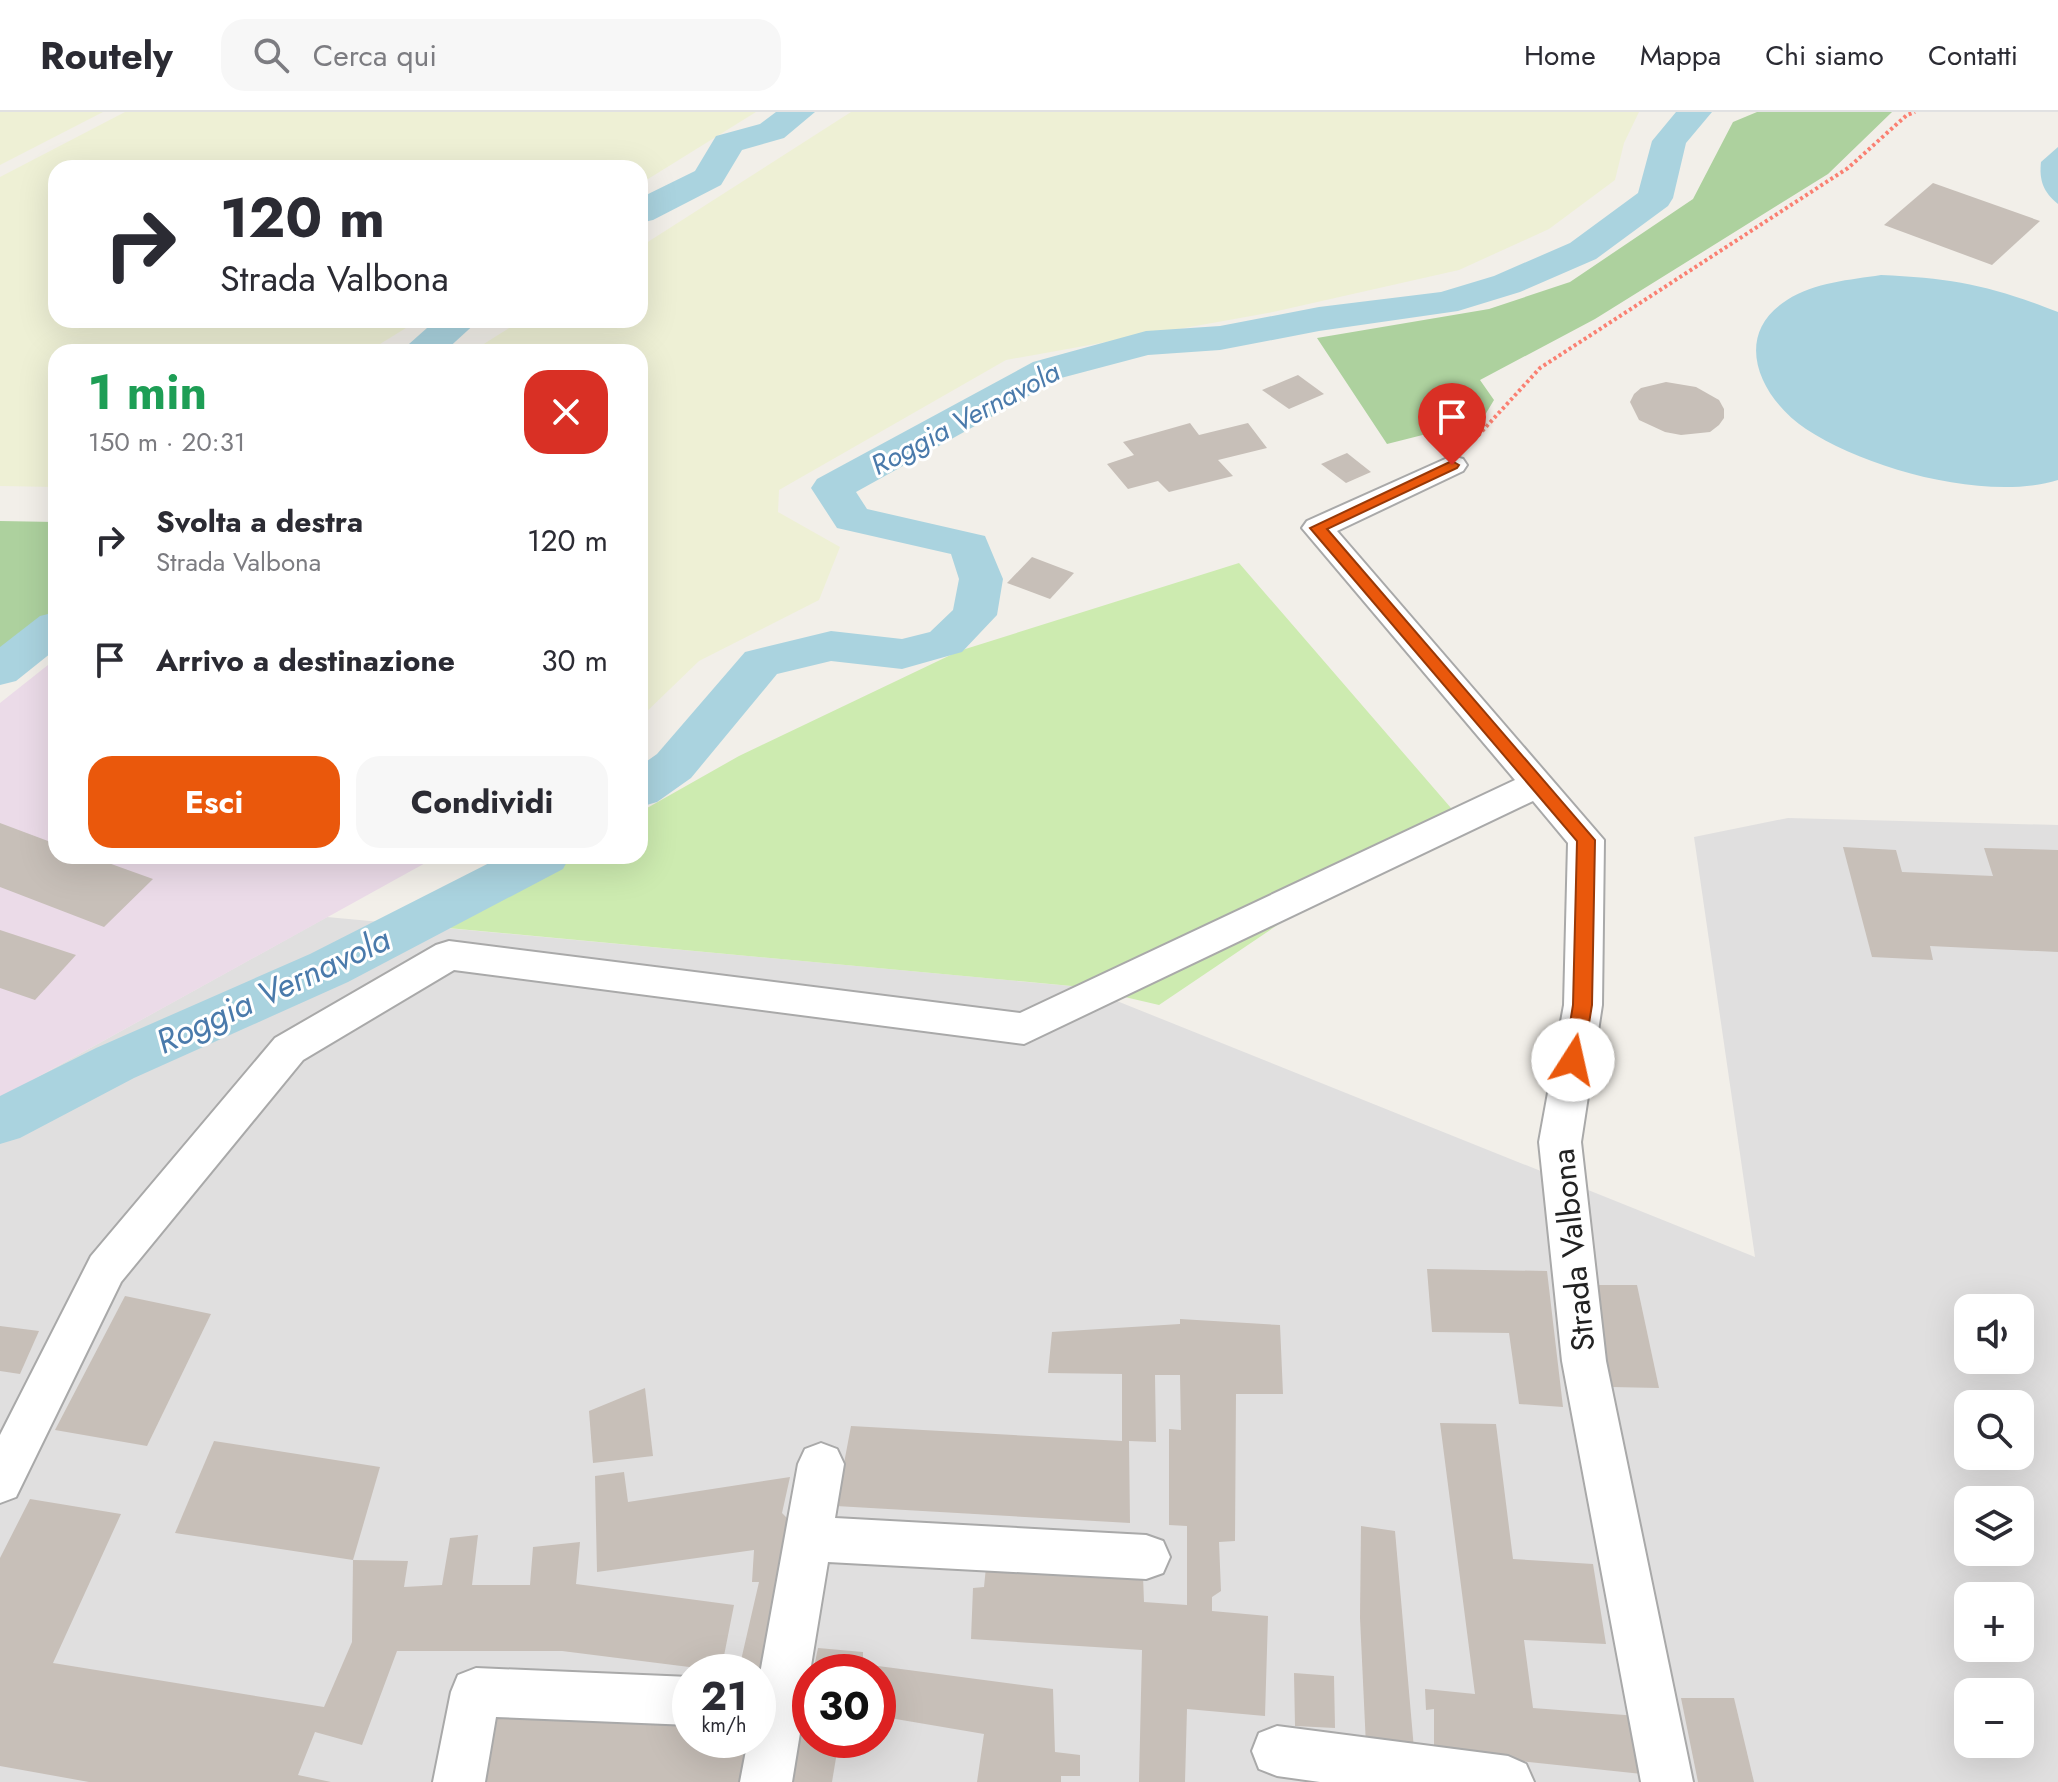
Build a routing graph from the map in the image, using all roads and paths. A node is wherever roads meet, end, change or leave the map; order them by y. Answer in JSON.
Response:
{"nodes":[{"id":1,"x":1915,"y":112,"type":"edge"},
{"id":2,"x":1452,"y":465,"type":"joint"},
{"id":3,"x":1538,"y":784,"type":"junction"},
{"id":4,"x":821,"y":1464,"type":"dead end"},
{"id":5,"x":0,"y":1482,"type":"edge"},
{"id":6,"x":808,"y":1539,"type":"junction"},
{"id":7,"x":1146,"y":1557,"type":"dead end"},
{"id":8,"x":776,"y":1672,"type":"edge"},
{"id":9,"x":672,"y":1700,"type":"edge"},
{"id":10,"x":1277,"y":1751,"type":"dead end"},
{"id":11,"x":767,"y":1758,"type":"edge"},
{"id":12,"x":459,"y":1782,"type":"edge"},
{"id":13,"x":766,"y":1782,"type":"edge"},
{"id":14,"x":1508,"y":1782,"type":"edge"},
{"id":15,"x":1667,"y":1782,"type":"edge"}],
"edges":[{"from":1,"to":2,"type":"path"},
{"from":2,"to":3,"type":"street","name":"Strada Valbona"},
{"from":3,"to":5,"type":"street"},
{"from":3,"to":15,"type":"street","name":"Strada Valbona"},
{"from":4,"to":6,"type":"street"},
{"from":6,"to":7,"type":"street"},
{"from":6,"to":8,"type":"street"},
{"from":9,"to":12,"type":"street"},
{"from":10,"to":14,"type":"street"},
{"from":11,"to":13,"type":"street"}]}
